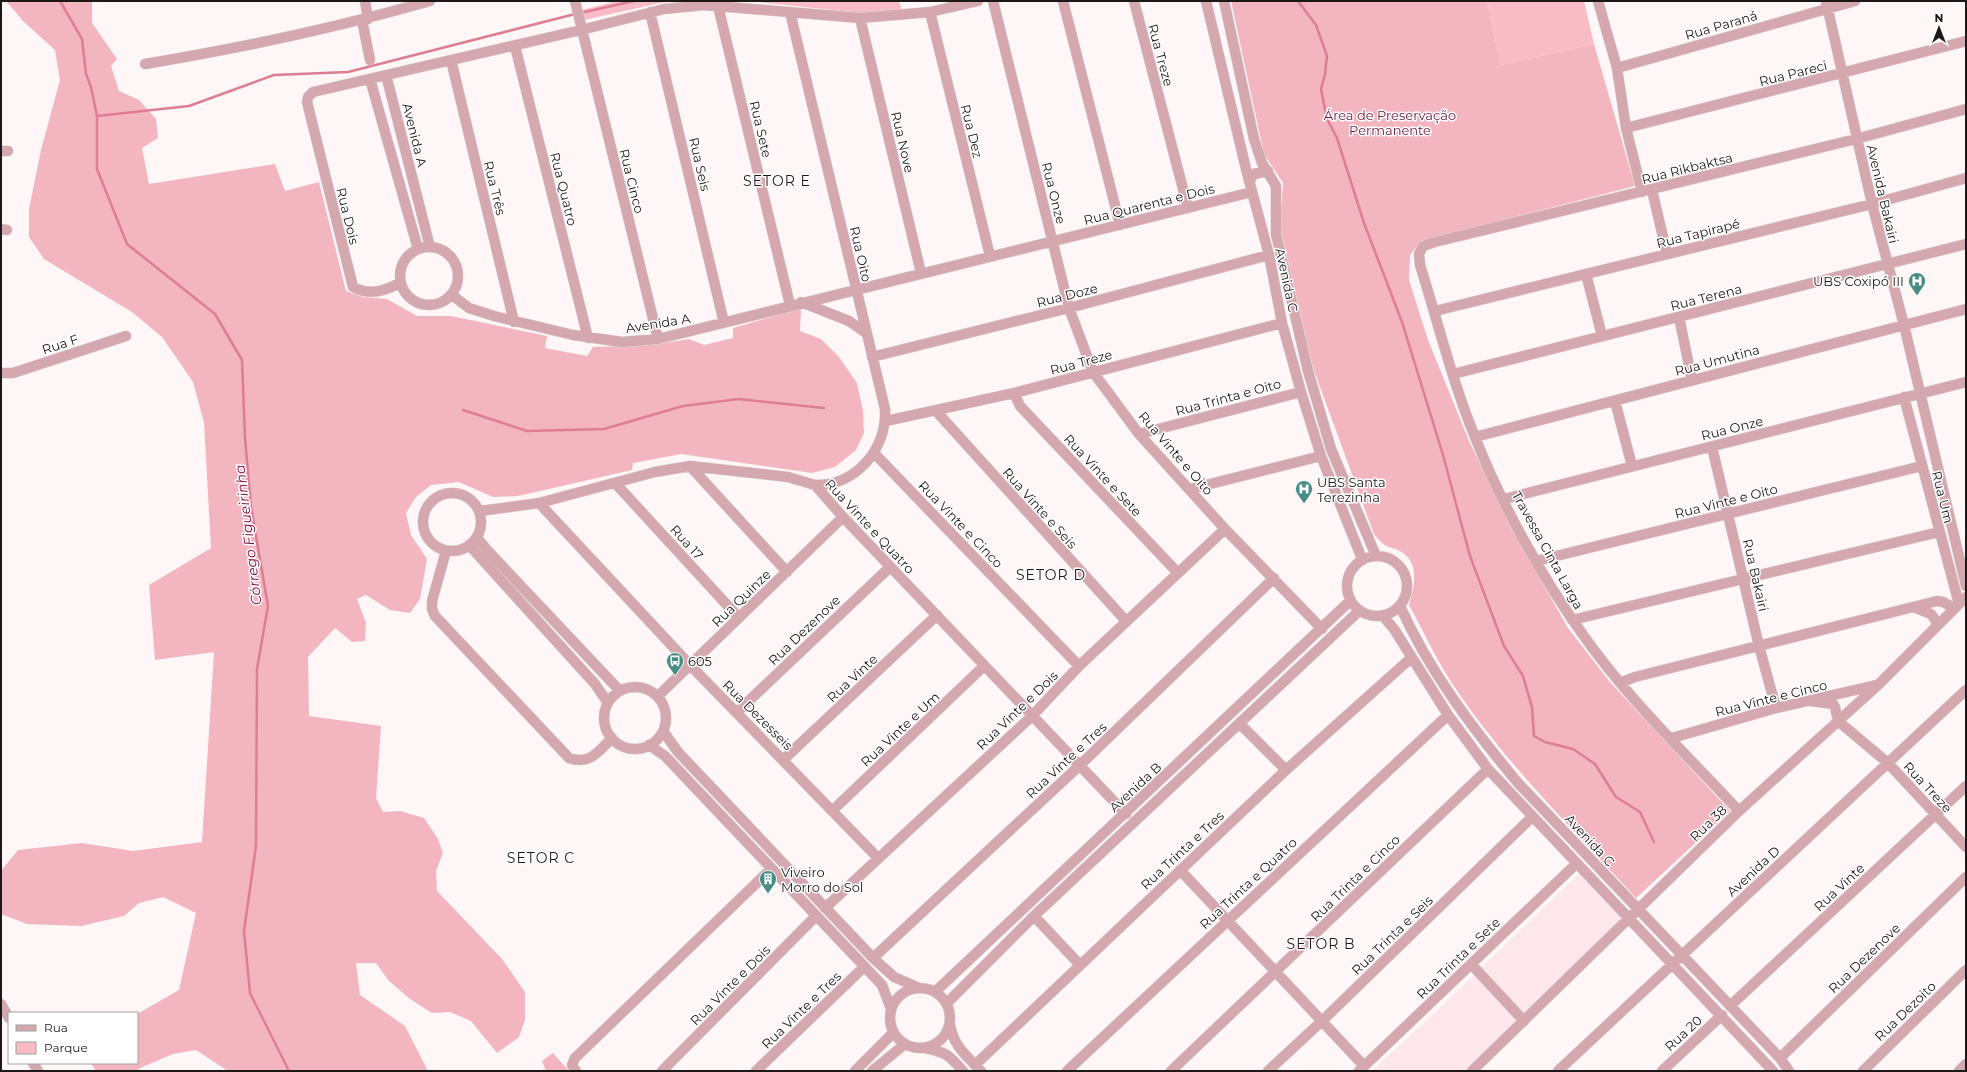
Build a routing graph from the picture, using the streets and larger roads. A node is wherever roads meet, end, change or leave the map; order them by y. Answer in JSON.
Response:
{"nodes":[{"id":1,"x":365,"y":1,"type":"edge"},
{"id":2,"x":430,"y":1,"type":"edge"},
{"id":3,"x":978,"y":1,"type":"edge"},
{"id":4,"x":994,"y":1,"type":"edge"},
{"id":5,"x":1063,"y":1,"type":"edge"},
{"id":6,"x":1134,"y":1,"type":"edge"},
{"id":7,"x":1206,"y":1,"type":"edge"},
{"id":8,"x":1224,"y":1,"type":"edge"},
{"id":9,"x":1610,"y":1,"type":"edge"},
{"id":10,"x":1855,"y":1,"type":"edge"},
{"id":11,"x":1599,"y":2,"type":"edge"},
{"id":12,"x":576,"y":5,"type":"edge"},
{"id":13,"x":1827,"y":5,"type":"edge"},
{"id":14,"x":718,"y":6,"type":"junction"},
{"id":15,"x":650,"y":12,"type":"junction"},
{"id":16,"x":790,"y":12,"type":"junction"},
{"id":17,"x":930,"y":12,"type":"junction"},
{"id":18,"x":860,"y":18,"type":"junction"},
{"id":19,"x":365,"y":20,"type":"junction"},
{"id":20,"x":581,"y":30,"type":"junction"},
{"id":21,"x":1966,"y":41,"type":"edge"},
{"id":22,"x":515,"y":46,"type":"junction"},
{"id":23,"x":370,"y":60,"type":"dead end"},
{"id":24,"x":451,"y":60,"type":"junction"},
{"id":25,"x":145,"y":64,"type":"dead end"},
{"id":26,"x":1617,"y":68,"type":"junction"},
{"id":27,"x":1843,"y":74,"type":"junction"},
{"id":28,"x":386,"y":75,"type":"junction"},
{"id":29,"x":370,"y":79,"type":"junction"},
{"id":30,"x":1966,"y":109,"type":"edge"},
{"id":31,"x":1626,"y":128,"type":"junction"},
{"id":32,"x":1856,"y":139,"type":"junction"},
{"id":33,"x":1268,"y":171,"type":"junction"},
{"id":34,"x":1966,"y":178,"type":"edge"},
{"id":35,"x":1249,"y":182,"type":"junction"},
{"id":36,"x":1647,"y":191,"type":"junction"},
{"id":37,"x":1252,"y":192,"type":"junction"},
{"id":38,"x":1276,"y":200,"type":"junction"},
{"id":39,"x":1255,"y":204,"type":"junction"},
{"id":40,"x":1872,"y":204,"type":"junction"},
{"id":41,"x":1188,"y":208,"type":"junction"},
{"id":42,"x":1120,"y":225,"type":"junction"},
{"id":43,"x":1052,"y":241,"type":"junction"},
{"id":44,"x":1966,"y":244,"type":"edge"},
{"id":45,"x":430,"y":247,"type":"junction"},
{"id":46,"x":418,"y":249,"type":"junction"},
{"id":47,"x":1419,"y":254,"type":"joint"},
{"id":48,"x":1667,"y":254,"type":"junction"},
{"id":49,"x":1269,"y":255,"type":"junction"},
{"id":50,"x":990,"y":256,"type":"junction"},
{"id":51,"x":1887,"y":265,"type":"junction"},
{"id":52,"x":921,"y":273,"type":"junction"},
{"id":53,"x":1586,"y":274,"type":"junction"},
{"id":54,"x":400,"y":284,"type":"junction"},
{"id":55,"x":855,"y":289,"type":"junction"},
{"id":56,"x":452,"y":295,"type":"junction"},
{"id":57,"x":801,"y":302,"type":"junction"},
{"id":58,"x":790,"y":305,"type":"junction"},
{"id":59,"x":1069,"y":308,"type":"junction"},
{"id":60,"x":1966,"y":309,"type":"edge"},
{"id":61,"x":1434,"y":311,"type":"junction"},
{"id":62,"x":1679,"y":317,"type":"junction"},
{"id":63,"x":514,"y":322,"type":"junction"},
{"id":64,"x":724,"y":322,"type":"junction"},
{"id":65,"x":1282,"y":323,"type":"junction"},
{"id":66,"x":1904,"y":325,"type":"junction"},
{"id":67,"x":866,"y":333,"type":"junction"},
{"id":68,"x":126,"y":336,"type":"dead end"},
{"id":69,"x":1602,"y":336,"type":"junction"},
{"id":70,"x":588,"y":338,"type":"junction"},
{"id":71,"x":658,"y":339,"type":"junction"},
{"id":72,"x":872,"y":357,"type":"junction"},
{"id":73,"x":1093,"y":372,"type":"junction"},
{"id":74,"x":1,"y":373,"type":"edge"},
{"id":75,"x":1453,"y":374,"type":"junction"},
{"id":76,"x":1692,"y":380,"type":"junction"},
{"id":77,"x":1966,"y":382,"type":"edge"},
{"id":78,"x":1301,"y":392,"type":"junction"},
{"id":79,"x":1014,"y":393,"type":"junction"},
{"id":80,"x":1920,"y":393,"type":"junction"},
{"id":81,"x":1904,"y":397,"type":"junction"},
{"id":82,"x":1615,"y":401,"type":"junction"},
{"id":83,"x":936,"y":412,"type":"junction"},
{"id":84,"x":886,"y":421,"type":"junction"},
{"id":85,"x":1138,"y":434,"type":"junction"},
{"id":86,"x":1475,"y":437,"type":"junction"},
{"id":87,"x":1712,"y":448,"type":"junction"},
{"id":88,"x":874,"y":453,"type":"junction"},
{"id":89,"x":1321,"y":456,"type":"junction"},
{"id":90,"x":690,"y":466,"type":"junction"},
{"id":91,"x":1632,"y":466,"type":"junction"},
{"id":92,"x":1922,"y":466,"type":"junction"},
{"id":93,"x":616,"y":484,"type":"junction"},
{"id":94,"x":815,"y":485,"type":"junction"},
{"id":95,"x":1190,"y":489,"type":"junction"},
{"id":96,"x":1504,"y":500,"type":"junction"},
{"id":97,"x":539,"y":502,"type":"junction"},
{"id":98,"x":480,"y":511,"type":"junction"},
{"id":99,"x":1729,"y":513,"type":"junction"},
{"id":100,"x":843,"y":517,"type":"junction"},
{"id":101,"x":1225,"y":529,"type":"junction"},
{"id":102,"x":1939,"y":532,"type":"junction"},
{"id":103,"x":477,"y":538,"type":"junction"},
{"id":104,"x":470,"y":546,"type":"junction"},
{"id":105,"x":446,"y":550,"type":"junction"},
{"id":106,"x":1376,"y":556,"type":"junction"},
{"id":107,"x":1362,"y":559,"type":"junction"},
{"id":108,"x":1536,"y":561,"type":"junction"},
{"id":109,"x":890,"y":567,"type":"junction"},
{"id":110,"x":786,"y":572,"type":"junction"},
{"id":111,"x":1177,"y":572,"type":"junction"},
{"id":112,"x":1274,"y":578,"type":"junction"},
{"id":113,"x":1744,"y":579,"type":"junction"},
{"id":114,"x":1966,"y":586,"type":"edge"},
{"id":115,"x":1350,"y":600,"type":"junction"},
{"id":116,"x":1960,"y":603,"type":"edge"},
{"id":117,"x":1400,"y":606,"type":"junction"},
{"id":118,"x":1914,"y":607,"type":"junction"},
{"id":119,"x":1359,"y":611,"type":"junction"},
{"id":120,"x":938,"y":615,"type":"junction"},
{"id":121,"x":1383,"y":616,"type":"junction"},
{"id":122,"x":738,"y":618,"type":"junction"},
{"id":123,"x":1572,"y":620,"type":"junction"},
{"id":124,"x":1126,"y":621,"type":"junction"},
{"id":125,"x":1938,"y":624,"type":"junction"},
{"id":126,"x":1322,"y":629,"type":"junction"},
{"id":127,"x":1759,"y":646,"type":"junction"},
{"id":128,"x":1411,"y":658,"type":"junction"},
{"id":129,"x":690,"y":665,"type":"junction"},
{"id":130,"x":984,"y":666,"type":"junction"},
{"id":131,"x":1079,"y":666,"type":"junction"},
{"id":132,"x":1620,"y":683,"type":"junction"},
{"id":133,"x":1878,"y":685,"type":"junction"},
{"id":134,"x":1966,"y":690,"type":"edge"},
{"id":135,"x":620,"y":691,"type":"junction"},
{"id":136,"x":658,"y":696,"type":"junction"},
{"id":137,"x":1811,"y":700,"type":"junction"},
{"id":138,"x":608,"y":703,"type":"junction"},
{"id":139,"x":1776,"y":708,"type":"junction"},
{"id":140,"x":737,"y":712,"type":"junction"},
{"id":141,"x":1448,"y":715,"type":"junction"},
{"id":142,"x":1032,"y":716,"type":"junction"},
{"id":143,"x":1838,"y":721,"type":"junction"},
{"id":144,"x":1240,"y":724,"type":"junction"},
{"id":145,"x":663,"y":731,"type":"junction"},
{"id":146,"x":612,"y":738,"type":"junction"},
{"id":147,"x":1672,"y":738,"type":"junction"},
{"id":148,"x":649,"y":745,"type":"junction"},
{"id":149,"x":784,"y":760,"type":"junction"},
{"id":150,"x":1888,"y":763,"type":"junction"},
{"id":151,"x":1079,"y":766,"type":"junction"},
{"id":152,"x":1488,"y":769,"type":"junction"},
{"id":153,"x":1286,"y":770,"type":"junction"},
{"id":154,"x":1966,"y":786,"type":"edge"},
{"id":155,"x":833,"y":810,"type":"junction"},
{"id":156,"x":1739,"y":811,"type":"junction"},
{"id":157,"x":1126,"y":814,"type":"junction"},
{"id":158,"x":1936,"y":814,"type":"junction"},
{"id":159,"x":1532,"y":817,"type":"junction"},
{"id":160,"x":1966,"y":847,"type":"edge"},
{"id":161,"x":878,"y":858,"type":"junction"},
{"id":162,"x":1576,"y":864,"type":"junction"},
{"id":163,"x":771,"y":869,"type":"junction"},
{"id":164,"x":1180,"y":870,"type":"junction"},
{"id":165,"x":1966,"y":877,"type":"edge"},
{"id":166,"x":825,"y":908,"type":"junction"},
{"id":167,"x":1638,"y":910,"type":"junction"},
{"id":168,"x":1034,"y":916,"type":"junction"},
{"id":169,"x":815,"y":917,"type":"junction"},
{"id":170,"x":1629,"y":919,"type":"junction"},
{"id":171,"x":1228,"y":920,"type":"junction"},
{"id":172,"x":1681,"y":954,"type":"junction"},
{"id":173,"x":873,"y":958,"type":"junction"},
{"id":174,"x":1672,"y":963,"type":"junction"},
{"id":175,"x":1471,"y":964,"type":"junction"},
{"id":176,"x":1080,"y":965,"type":"junction"},
{"id":177,"x":864,"y":967,"type":"junction"},
{"id":178,"x":1966,"y":970,"type":"edge"},
{"id":179,"x":1277,"y":972,"type":"junction"},
{"id":180,"x":917,"y":987,"type":"junction"},
{"id":181,"x":936,"y":992,"type":"junction"},
{"id":182,"x":947,"y":1003,"type":"junction"},
{"id":183,"x":1,"y":1004,"type":"edge"},
{"id":184,"x":1730,"y":1006,"type":"junction"},
{"id":185,"x":891,"y":1009,"type":"junction"},
{"id":186,"x":1722,"y":1015,"type":"junction"},
{"id":187,"x":8,"y":1016,"type":"edge"},
{"id":188,"x":1322,"y":1021,"type":"junction"},
{"id":189,"x":1524,"y":1021,"type":"junction"},
{"id":190,"x":950,"y":1025,"type":"junction"},
{"id":191,"x":893,"y":1033,"type":"junction"},
{"id":192,"x":904,"y":1044,"type":"junction"},
{"id":193,"x":925,"y":1048,"type":"junction"},
{"id":194,"x":1780,"y":1058,"type":"junction"},
{"id":195,"x":1966,"y":1064,"type":"edge"},
{"id":196,"x":978,"y":1068,"type":"edge"},
{"id":197,"x":1361,"y":1069,"type":"edge"},
{"id":198,"x":1564,"y":1069,"type":"edge"},
{"id":199,"x":1767,"y":1069,"type":"edge"},
{"id":200,"x":576,"y":1071,"type":"edge"},
{"id":201,"x":662,"y":1071,"type":"edge"},
{"id":202,"x":756,"y":1071,"type":"edge"},
{"id":203,"x":855,"y":1071,"type":"edge"},
{"id":204,"x":872,"y":1071,"type":"edge"},
{"id":205,"x":963,"y":1071,"type":"edge"},
{"id":206,"x":1067,"y":1071,"type":"edge"},
{"id":207,"x":1171,"y":1071,"type":"edge"},
{"id":208,"x":1268,"y":1071,"type":"edge"},
{"id":209,"x":1472,"y":1071,"type":"edge"},
{"id":210,"x":1662,"y":1071,"type":"edge"},
{"id":211,"x":1789,"y":1071,"type":"edge"},
{"id":212,"x":1863,"y":1071,"type":"edge"},
{"id":213,"x":1959,"y":1071,"type":"edge"}],
"edges":[{"from":1,"to":19,"type":"street"},
{"from":2,"to":19,"type":"street"},
{"from":3,"to":17,"type":"street"},
{"from":4,"to":43,"type":"street","name":"Rua Onze"},
{"from":5,"to":42,"type":"street"},
{"from":6,"to":41,"type":"street","name":"Rua Treze"},
{"from":7,"to":35,"type":"street","name":"Avenida C"},
{"from":8,"to":33,"type":"street","name":"Avenida C"},
{"from":9,"to":11,"type":"street"},
{"from":10,"to":13,"type":"street","name":"Rua Paraná"},
{"from":11,"to":26,"type":"street"},
{"from":12,"to":20,"type":"street"},
{"from":13,"to":26,"type":"street","name":"Rua Paraná"},
{"from":13,"to":27,"type":"street","name":"Avenida Bakairi"},
{"from":14,"to":15,"type":"street"},
{"from":14,"to":16,"type":"street"},
{"from":14,"to":58,"type":"street","name":"Rua Sete"},
{"from":15,"to":20,"type":"street"},
{"from":15,"to":64,"type":"street","name":"Rua Seis"},
{"from":16,"to":18,"type":"street"},
{"from":16,"to":55,"type":"street","name":"Rua Oito"},
{"from":17,"to":18,"type":"street"},
{"from":17,"to":50,"type":"street","name":"Rua Dez"},
{"from":18,"to":52,"type":"street","name":"Rua Nove"},
{"from":19,"to":23,"type":"street"},
{"from":19,"to":25,"type":"street"},
{"from":20,"to":22,"type":"street"},
{"from":20,"to":71,"type":"street","name":"Rua Cinco"},
{"from":21,"to":27,"type":"street","name":"Rua Pareci"},
{"from":22,"to":24,"type":"street"},
{"from":22,"to":70,"type":"street","name":"Rua Quatro"},
{"from":24,"to":28,"type":"street"},
{"from":24,"to":63,"type":"street","name":"Rua Três"},
{"from":26,"to":31,"type":"street"},
{"from":27,"to":31,"type":"street","name":"Rua Pareci"},
{"from":27,"to":32,"type":"street","name":"Avenida Bakairi"},
{"from":28,"to":29,"type":"street"},
{"from":28,"to":45,"type":"street","name":"Avenida A"},
{"from":29,"to":46,"type":"street","name":"Avenida A"},
{"from":29,"to":54,"type":"street","name":"Rua Dois"},
{"from":30,"to":32,"type":"street","name":"Rua Rikbaktsa"},
{"from":31,"to":36,"type":"street"},
{"from":32,"to":36,"type":"street","name":"Rua Rikbaktsa"},
{"from":32,"to":40,"type":"street","name":"Avenida Bakairi"},
{"from":33,"to":35,"type":"street"},
{"from":33,"to":38,"type":"street","name":"Avenida C"},
{"from":34,"to":40,"type":"street","name":"Rua Tapirapé"},
{"from":35,"to":37,"type":"street","name":"Avenida C"},
{"from":36,"to":47,"type":"street","name":"Rua Rikbaktsa"},
{"from":36,"to":48,"type":"street"},
{"from":37,"to":39,"type":"street","name":"Avenida C"},
{"from":37,"to":41,"type":"street","name":"Rua Quarenta e Dois"},
{"from":38,"to":39,"type":"street"},
{"from":38,"to":106,"type":"street","name":"Avenida C"},
{"from":39,"to":49,"type":"street","name":"Avenida C"},
{"from":40,"to":48,"type":"street","name":"Rua Tapirapé"},
{"from":40,"to":51,"type":"street","name":"Avenida Bakairi"},
{"from":41,"to":42,"type":"street","name":"Rua Quarenta e Dois"},
{"from":42,"to":43,"type":"street","name":"Rua Quarenta e Dois"},
{"from":43,"to":50,"type":"street","name":"Rua Onze"},
{"from":43,"to":59,"type":"street","name":"Rua Vinte e Oito"},
{"from":44,"to":51,"type":"street","name":"Rua Terena"},
{"from":45,"to":46,"type":"street"},
{"from":45,"to":56,"type":"street"},
{"from":46,"to":54,"type":"street"},
{"from":47,"to":61,"type":"street","name":"Travessa Cinta Larga"},
{"from":48,"to":53,"type":"street","name":"Rua Tapirapé"},
{"from":49,"to":59,"type":"street","name":"Rua Doze"},
{"from":49,"to":65,"type":"street","name":"Avenida C"},
{"from":50,"to":52,"type":"street","name":"Rua Onze"},
{"from":51,"to":62,"type":"street","name":"Rua Terena"},
{"from":51,"to":66,"type":"street","name":"Avenida Bakairi"},
{"from":52,"to":55,"type":"street","name":"Rua Onze"},
{"from":53,"to":61,"type":"street","name":"Rua Tapirapé"},
{"from":53,"to":69,"type":"street"},
{"from":54,"to":56,"type":"street"},
{"from":55,"to":57,"type":"street","name":"Avenida A"},
{"from":55,"to":67,"type":"street","name":"Rua Oito"},
{"from":56,"to":63,"type":"street","name":"Avenida A"},
{"from":57,"to":58,"type":"street","name":"Avenida A"},
{"from":57,"to":67,"type":"street"},
{"from":58,"to":64,"type":"street","name":"Avenida A"},
{"from":59,"to":72,"type":"street","name":"Rua Doze"},
{"from":59,"to":73,"type":"street","name":"Rua Vinte e Oito"},
{"from":60,"to":66,"type":"street","name":"Rua Umutina"},
{"from":61,"to":75,"type":"street","name":"Travessa Cinta Larga"},
{"from":62,"to":69,"type":"street","name":"Rua Terena"},
{"from":62,"to":76,"type":"street"},
{"from":63,"to":70,"type":"street","name":"Avenida A"},
{"from":64,"to":71,"type":"street","name":"Avenida A"},
{"from":65,"to":73,"type":"street","name":"Rua Treze"},
{"from":65,"to":78,"type":"street","name":"Avenida C"},
{"from":66,"to":76,"type":"street","name":"Rua Umutina"},
{"from":66,"to":80,"type":"street","name":"Avenida Bakairi"},
{"from":67,"to":72,"type":"street","name":"Rua Oito"},
{"from":68,"to":74,"type":"street","name":"Rua F"},
{"from":69,"to":75,"type":"street","name":"Rua Terena"},
{"from":70,"to":71,"type":"street","name":"Avenida A"},
{"from":72,"to":84,"type":"street","name":"Rua Oito"},
{"from":73,"to":79,"type":"street","name":"Rua Treze"},
{"from":73,"to":85,"type":"street","name":"Rua Vinte e Oito"},
{"from":75,"to":86,"type":"street","name":"Travessa Cinta Larga"},
{"from":76,"to":82,"type":"street","name":"Rua Umutina"},
{"from":77,"to":80,"type":"street","name":"Rua Onze"},
{"from":78,"to":85,"type":"street","name":"Rua Trinta e Oito"},
{"from":78,"to":89,"type":"street","name":"Avenida C"},
{"from":79,"to":83,"type":"street","name":"Rua Treze"},
{"from":79,"to":111,"type":"street","name":"Rua Vinte e Sete"},
{"from":80,"to":81,"type":"street","name":"Rua Onze"},
{"from":80,"to":114,"type":"street","name":"Rua Um"},
{"from":81,"to":87,"type":"street","name":"Rua Onze"},
{"from":81,"to":92,"type":"street","name":"Rua Um"},
{"from":82,"to":86,"type":"street","name":"Rua Umutina"},
{"from":82,"to":91,"type":"street"},
{"from":83,"to":84,"type":"street","name":"Rua Treze"},
{"from":83,"to":124,"type":"street","name":"Rua Vinte e Seis"},
{"from":84,"to":88,"type":"street","name":"Rua Oito"},
{"from":85,"to":95,"type":"street","name":"Rua Vinte e Oito"},
{"from":86,"to":96,"type":"street","name":"Travessa Cinta Larga"},
{"from":87,"to":91,"type":"street","name":"Rua Onze"},
{"from":87,"to":99,"type":"street","name":"Rua Bakairi"},
{"from":88,"to":94,"type":"street","name":"Rua Oito"},
{"from":88,"to":131,"type":"street","name":"Rua Vinte e Cinco"},
{"from":89,"to":95,"type":"street"},
{"from":89,"to":107,"type":"street","name":"Avenida C"},
{"from":90,"to":93,"type":"street","name":"Rua Vinte e Quatro"},
{"from":90,"to":94,"type":"street","name":"Rua Vinte e Quatro"},
{"from":90,"to":110,"type":"street"},
{"from":91,"to":96,"type":"street","name":"Rua Onze"},
{"from":92,"to":99,"type":"street","name":"Rua Vinte e Oito"},
{"from":92,"to":102,"type":"street","name":"Rua Um"},
{"from":93,"to":97,"type":"street","name":"Rua Vinte e Quatro"},
{"from":93,"to":122,"type":"street","name":"Rua 17"},
{"from":94,"to":100,"type":"street","name":"Rua Vinte e Quatro"},
{"from":95,"to":101,"type":"street","name":"Rua Vinte e Oito"},
{"from":96,"to":108,"type":"street","name":"Travessa Cinta Larga"},
{"from":97,"to":98,"type":"street","name":"Rua Vinte e Quatro"},
{"from":97,"to":129,"type":"street","name":"Rua Dezesseis"},
{"from":98,"to":103,"type":"street"},
{"from":98,"to":105,"type":"street"},
{"from":99,"to":108,"type":"street","name":"Rua Vinte e Oito"},
{"from":99,"to":113,"type":"street","name":"Rua Bakairi"},
{"from":100,"to":109,"type":"street","name":"Rua Vinte e Quatro"},
{"from":100,"to":110,"type":"street","name":"Rua Quinze"},
{"from":101,"to":111,"type":"street","name":"Rua Vinte e Dois"},
{"from":101,"to":112,"type":"street","name":"Rua Vinte e Oito"},
{"from":102,"to":113,"type":"street"},
{"from":102,"to":116,"type":"street","name":"Rua Um"},
{"from":103,"to":104,"type":"street"},
{"from":103,"to":135,"type":"street"},
{"from":104,"to":105,"type":"street"},
{"from":104,"to":138,"type":"street"},
{"from":105,"to":146,"type":"street"},
{"from":106,"to":107,"type":"street"},
{"from":106,"to":117,"type":"street"},
{"from":107,"to":115,"type":"street"},
{"from":108,"to":123,"type":"street","name":"Travessa Cinta Larga"},
{"from":109,"to":120,"type":"street","name":"Rua Vinte e Quatro"},
{"from":109,"to":140,"type":"street","name":"Rua Dezenove"},
{"from":110,"to":122,"type":"street","name":"Rua Quinze"},
{"from":111,"to":124,"type":"street","name":"Rua Vinte e Dois"},
{"from":112,"to":126,"type":"street","name":"Rua Vinte e Oito"},
{"from":112,"to":151,"type":"street","name":"Rua Vinte e Tres"},
{"from":113,"to":123,"type":"street"},
{"from":113,"to":127,"type":"street","name":"Rua Bakairi"},
{"from":115,"to":119,"type":"street"},
{"from":115,"to":126,"type":"street","name":"Avenida B"},
{"from":116,"to":118,"type":"street"},
{"from":116,"to":125,"type":"street","name":"Rua 38"},
{"from":117,"to":121,"type":"street"},
{"from":117,"to":167,"type":"street","name":"Avenida C"},
{"from":118,"to":125,"type":"street"},
{"from":118,"to":127,"type":"street"},
{"from":119,"to":121,"type":"street"},
{"from":119,"to":144,"type":"street","name":"Avenida B"},
{"from":120,"to":130,"type":"street","name":"Rua Vinte e Quatro"},
{"from":120,"to":149,"type":"street","name":"Rua Vinte"},
{"from":121,"to":128,"type":"street","name":"Avenida C"},
{"from":122,"to":129,"type":"street","name":"Rua Quinze"},
{"from":123,"to":132,"type":"street","name":"Travessa Cinta Larga"},
{"from":124,"to":131,"type":"street","name":"Rua Vinte e Dois"},
{"from":125,"to":133,"type":"street","name":"Rua 38"},
{"from":126,"to":157,"type":"street","name":"Avenida B"},
{"from":127,"to":132,"type":"street"},
{"from":127,"to":139,"type":"street","name":"Rua Bakairi"},
{"from":128,"to":141,"type":"street","name":"Avenida C"},
{"from":128,"to":153,"type":"street","name":"Rua Trinta e Tres"},
{"from":129,"to":136,"type":"street","name":"Rua Quinze"},
{"from":129,"to":140,"type":"street","name":"Rua Dezesseis"},
{"from":130,"to":142,"type":"street","name":"Rua Vinte e Quatro"},
{"from":130,"to":155,"type":"street","name":"Rua Vinte e Um"},
{"from":131,"to":142,"type":"street","name":"Rua Vinte e Dois"},
{"from":132,"to":147,"type":"street","name":"Travessa Cinta Larga"},
{"from":133,"to":137,"type":"street","name":"Rua Vinte e Cinco"},
{"from":133,"to":143,"type":"street","name":"Rua 38"},
{"from":134,"to":150,"type":"street","name":"Avenida D"},
{"from":135,"to":136,"type":"street"},
{"from":135,"to":138,"type":"street"},
{"from":136,"to":145,"type":"street"},
{"from":137,"to":139,"type":"street","name":"Rua Vinte e Cinco"},
{"from":137,"to":143,"type":"street"},
{"from":138,"to":146,"type":"street"},
{"from":139,"to":147,"type":"street","name":"Rua Vinte e Cinco"},
{"from":140,"to":149,"type":"street","name":"Rua Dezesseis"},
{"from":141,"to":152,"type":"street","name":"Avenida C"},
{"from":141,"to":171,"type":"street","name":"Rua Trinta e Quatro"},
{"from":142,"to":151,"type":"street","name":"Rua Vinte e Quatro"},
{"from":142,"to":161,"type":"street","name":"Rua Vinte e Dois"},
{"from":143,"to":150,"type":"street","name":"Rua Treze"},
{"from":143,"to":156,"type":"street","name":"Rua 38"},
{"from":144,"to":153,"type":"street"},
{"from":144,"to":168,"type":"street","name":"Avenida B"},
{"from":145,"to":148,"type":"street"},
{"from":145,"to":166,"type":"street"},
{"from":146,"to":148,"type":"street"},
{"from":147,"to":156,"type":"street","name":"Travessa Cinta Larga"},
{"from":148,"to":163,"type":"street"},
{"from":149,"to":155,"type":"street","name":"Rua Dezesseis"},
{"from":150,"to":158,"type":"street","name":"Rua Treze"},
{"from":150,"to":172,"type":"street","name":"Avenida D"},
{"from":151,"to":157,"type":"street","name":"Rua Vinte e Quatro"},
{"from":151,"to":173,"type":"street","name":"Rua Vinte e Tres"},
{"from":152,"to":159,"type":"street","name":"Avenida C"},
{"from":152,"to":179,"type":"street","name":"Rua Trinta e Cinco"},
{"from":153,"to":164,"type":"street","name":"Rua Trinta e Tres"},
{"from":154,"to":158,"type":"street","name":"Rua Vinte"},
{"from":155,"to":161,"type":"street","name":"Rua Dezesseis"},
{"from":156,"to":167,"type":"street","name":"Rua 38"},
{"from":157,"to":181,"type":"street","name":"Avenida B"},
{"from":158,"to":160,"type":"street","name":"Rua Treze"},
{"from":158,"to":184,"type":"street","name":"Rua Vinte"},
{"from":159,"to":162,"type":"street","name":"Avenida C"},
{"from":159,"to":188,"type":"street","name":"Rua Trinta e Seis"},
{"from":161,"to":166,"type":"street","name":"Rua Vinte e Dois"},
{"from":162,"to":170,"type":"street","name":"Avenida C"},
{"from":162,"to":175,"type":"street","name":"Rua Trinta e Sete"},
{"from":163,"to":169,"type":"street"},
{"from":163,"to":200,"type":"street"},
{"from":164,"to":171,"type":"street"},
{"from":164,"to":176,"type":"street","name":"Rua Trinta e Tres"},
{"from":165,"to":194,"type":"street","name":"Rua Dezenove"},
{"from":166,"to":173,"type":"street"},
{"from":167,"to":170,"type":"street","name":"Rua 38"},
{"from":167,"to":172,"type":"street","name":"Avenida C"},
{"from":168,"to":176,"type":"street"},
{"from":168,"to":182,"type":"street","name":"Avenida B"},
{"from":169,"to":177,"type":"street"},
{"from":169,"to":201,"type":"street","name":"Rua Vinte e Dois"},
{"from":170,"to":174,"type":"street","name":"Avenida C"},
{"from":170,"to":189,"type":"street","name":"Rua 38"},
{"from":171,"to":179,"type":"street"},
{"from":171,"to":206,"type":"street","name":"Rua Trinta e Quatro"},
{"from":172,"to":174,"type":"street","name":"Avenida D"},
{"from":172,"to":184,"type":"street","name":"Avenida C"},
{"from":173,"to":180,"type":"street"},
{"from":174,"to":186,"type":"street","name":"Avenida C"},
{"from":174,"to":198,"type":"street","name":"Avenida D"},
{"from":175,"to":189,"type":"street"},
{"from":175,"to":197,"type":"street","name":"Rua Trinta e Sete"},
{"from":176,"to":196,"type":"street","name":"Rua Trinta e Tres"},
{"from":177,"to":185,"type":"street"},
{"from":177,"to":202,"type":"street","name":"Rua Vinte e Tres"},
{"from":178,"to":212,"type":"street","name":"Rua Dezoito"},
{"from":179,"to":188,"type":"street"},
{"from":179,"to":207,"type":"street","name":"Rua Trinta e Cinco"},
{"from":180,"to":181,"type":"street"},
{"from":180,"to":185,"type":"street"},
{"from":181,"to":182,"type":"street"},
{"from":182,"to":190,"type":"street"},
{"from":183,"to":187,"type":"street"},
{"from":184,"to":194,"type":"street","name":"Avenida C"},
{"from":185,"to":191,"type":"street"},
{"from":186,"to":199,"type":"street","name":"Avenida C"},
{"from":186,"to":210,"type":"street","name":"Rua 20"},
{"from":188,"to":197,"type":"street"},
{"from":188,"to":208,"type":"street","name":"Rua Trinta e Seis"},
{"from":189,"to":209,"type":"street","name":"Rua 38"},
{"from":190,"to":193,"type":"street"},
{"from":190,"to":196,"type":"street"},
{"from":191,"to":192,"type":"street"},
{"from":191,"to":203,"type":"street"},
{"from":192,"to":193,"type":"street"},
{"from":192,"to":204,"type":"street"},
{"from":193,"to":205,"type":"street"},
{"from":194,"to":211,"type":"street","name":"Avenida C"},
{"from":195,"to":213,"type":"street"}]}
